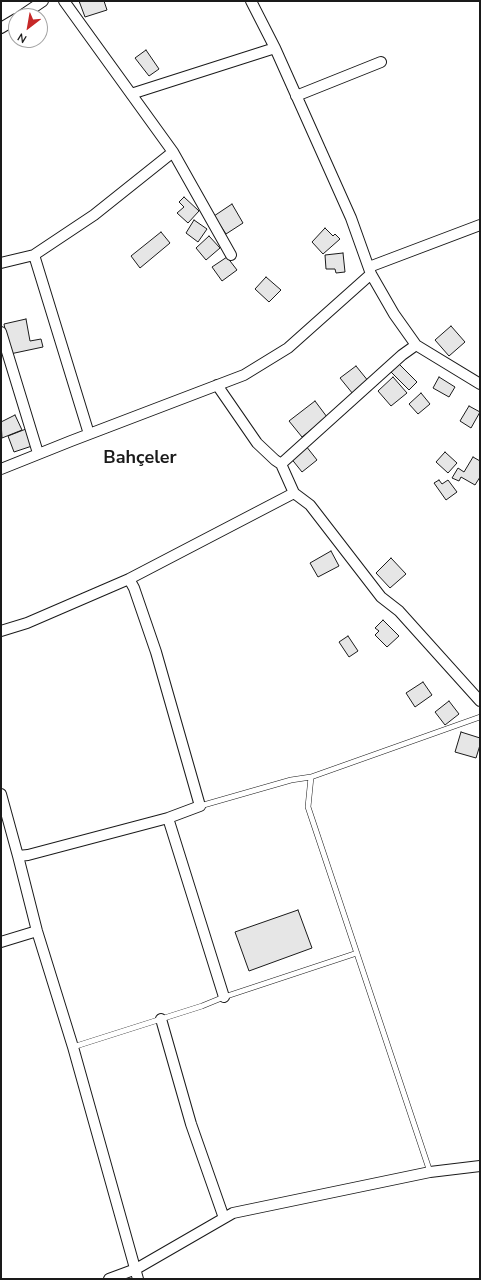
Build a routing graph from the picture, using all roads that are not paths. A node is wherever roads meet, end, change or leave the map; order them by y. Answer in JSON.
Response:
{"nodes":[{"id":1,"x":43,"y":1,"type":"edge"},
{"id":2,"x":64,"y":1,"type":"edge"},
{"id":3,"x":251,"y":1,"type":"edge"},
{"id":4,"x":33,"y":8,"type":"edge"},
{"id":5,"x":275,"y":48,"type":"junction"},
{"id":6,"x":381,"y":62,"type":"dead end"},
{"id":7,"x":131,"y":94,"type":"junction"},
{"id":8,"x":296,"y":96,"type":"junction"},
{"id":9,"x":172,"y":152,"type":"junction"},
{"id":10,"x":480,"y":225,"type":"edge"},
{"id":11,"x":232,"y":254,"type":"dead end"},
{"id":12,"x":34,"y":255,"type":"junction"},
{"id":13,"x":1,"y":263,"type":"edge"},
{"id":14,"x":370,"y":271,"type":"junction"},
{"id":15,"x":1,"y":332,"type":"edge"},
{"id":16,"x":416,"y":345,"type":"junction"},
{"id":17,"x":480,"y":384,"type":"edge"},
{"id":18,"x":217,"y":386,"type":"junction"},
{"id":19,"x":89,"y":434,"type":"junction"},
{"id":20,"x":38,"y":453,"type":"junction"},
{"id":21,"x":281,"y":464,"type":"junction"},
{"id":22,"x":1,"y":469,"type":"edge"},
{"id":23,"x":294,"y":493,"type":"junction"},
{"id":24,"x":129,"y":580,"type":"junction"},
{"id":25,"x":1,"y":631,"type":"edge"},
{"id":26,"x":480,"y":701,"type":"edge"},
{"id":27,"x":480,"y":717,"type":"edge"},
{"id":28,"x":311,"y":777,"type":"junction"},
{"id":29,"x":1,"y":794,"type":"edge"},
{"id":30,"x":200,"y":806,"type":"junction"},
{"id":31,"x":168,"y":818,"type":"junction"},
{"id":32,"x":18,"y":856,"type":"junction"},
{"id":33,"x":37,"y":931,"type":"junction"},
{"id":34,"x":1,"y":942,"type":"edge"},
{"id":35,"x":357,"y":953,"type":"junction"},
{"id":36,"x":224,"y":997,"type":"junction"},
{"id":37,"x":161,"y":1019,"type":"junction"},
{"id":38,"x":73,"y":1047,"type":"junction"},
{"id":39,"x":480,"y":1166,"type":"edge"},
{"id":40,"x":430,"y":1172,"type":"junction"},
{"id":41,"x":224,"y":1218,"type":"junction"},
{"id":42,"x":136,"y":1268,"type":"junction"},
{"id":43,"x":109,"y":1279,"type":"edge"},
{"id":44,"x":138,"y":1279,"type":"edge"}],
"edges":[{"from":1,"to":4,"type":"street"},
{"from":2,"to":7,"type":"street"},
{"from":3,"to":5,"type":"street"},
{"from":5,"to":7,"type":"street"},
{"from":5,"to":8,"type":"street"},
{"from":6,"to":8,"type":"street"},
{"from":7,"to":9,"type":"street"},
{"from":8,"to":14,"type":"street"},
{"from":9,"to":11,"type":"street"},
{"from":9,"to":12,"type":"street"},
{"from":10,"to":14,"type":"street"},
{"from":12,"to":13,"type":"street"},
{"from":12,"to":19,"type":"street"},
{"from":14,"to":16,"type":"street"},
{"from":14,"to":18,"type":"street"},
{"from":15,"to":20,"type":"street"},
{"from":16,"to":17,"type":"street"},
{"from":16,"to":21,"type":"street"},
{"from":18,"to":19,"type":"street"},
{"from":18,"to":21,"type":"street"},
{"from":19,"to":20,"type":"street"},
{"from":20,"to":22,"type":"street"},
{"from":21,"to":23,"type":"street"},
{"from":23,"to":24,"type":"street"},
{"from":23,"to":26,"type":"street"},
{"from":24,"to":25,"type":"street"},
{"from":24,"to":30,"type":"street"},
{"from":27,"to":28,"type":"lane"},
{"from":28,"to":30,"type":"lane"},
{"from":28,"to":35,"type":"lane"},
{"from":29,"to":32,"type":"street"},
{"from":30,"to":31,"type":"street"},
{"from":31,"to":32,"type":"street"},
{"from":31,"to":36,"type":"street"},
{"from":32,"to":33,"type":"street"},
{"from":33,"to":34,"type":"street"},
{"from":33,"to":38,"type":"street"},
{"from":35,"to":36,"type":"lane"},
{"from":35,"to":40,"type":"lane"},
{"from":36,"to":37,"type":"lane"},
{"from":37,"to":38,"type":"lane"},
{"from":37,"to":41,"type":"street"},
{"from":38,"to":42,"type":"street"},
{"from":39,"to":40,"type":"street"},
{"from":40,"to":41,"type":"street"},
{"from":41,"to":42,"type":"street"},
{"from":42,"to":43,"type":"street"},
{"from":42,"to":44,"type":"street"}]}
